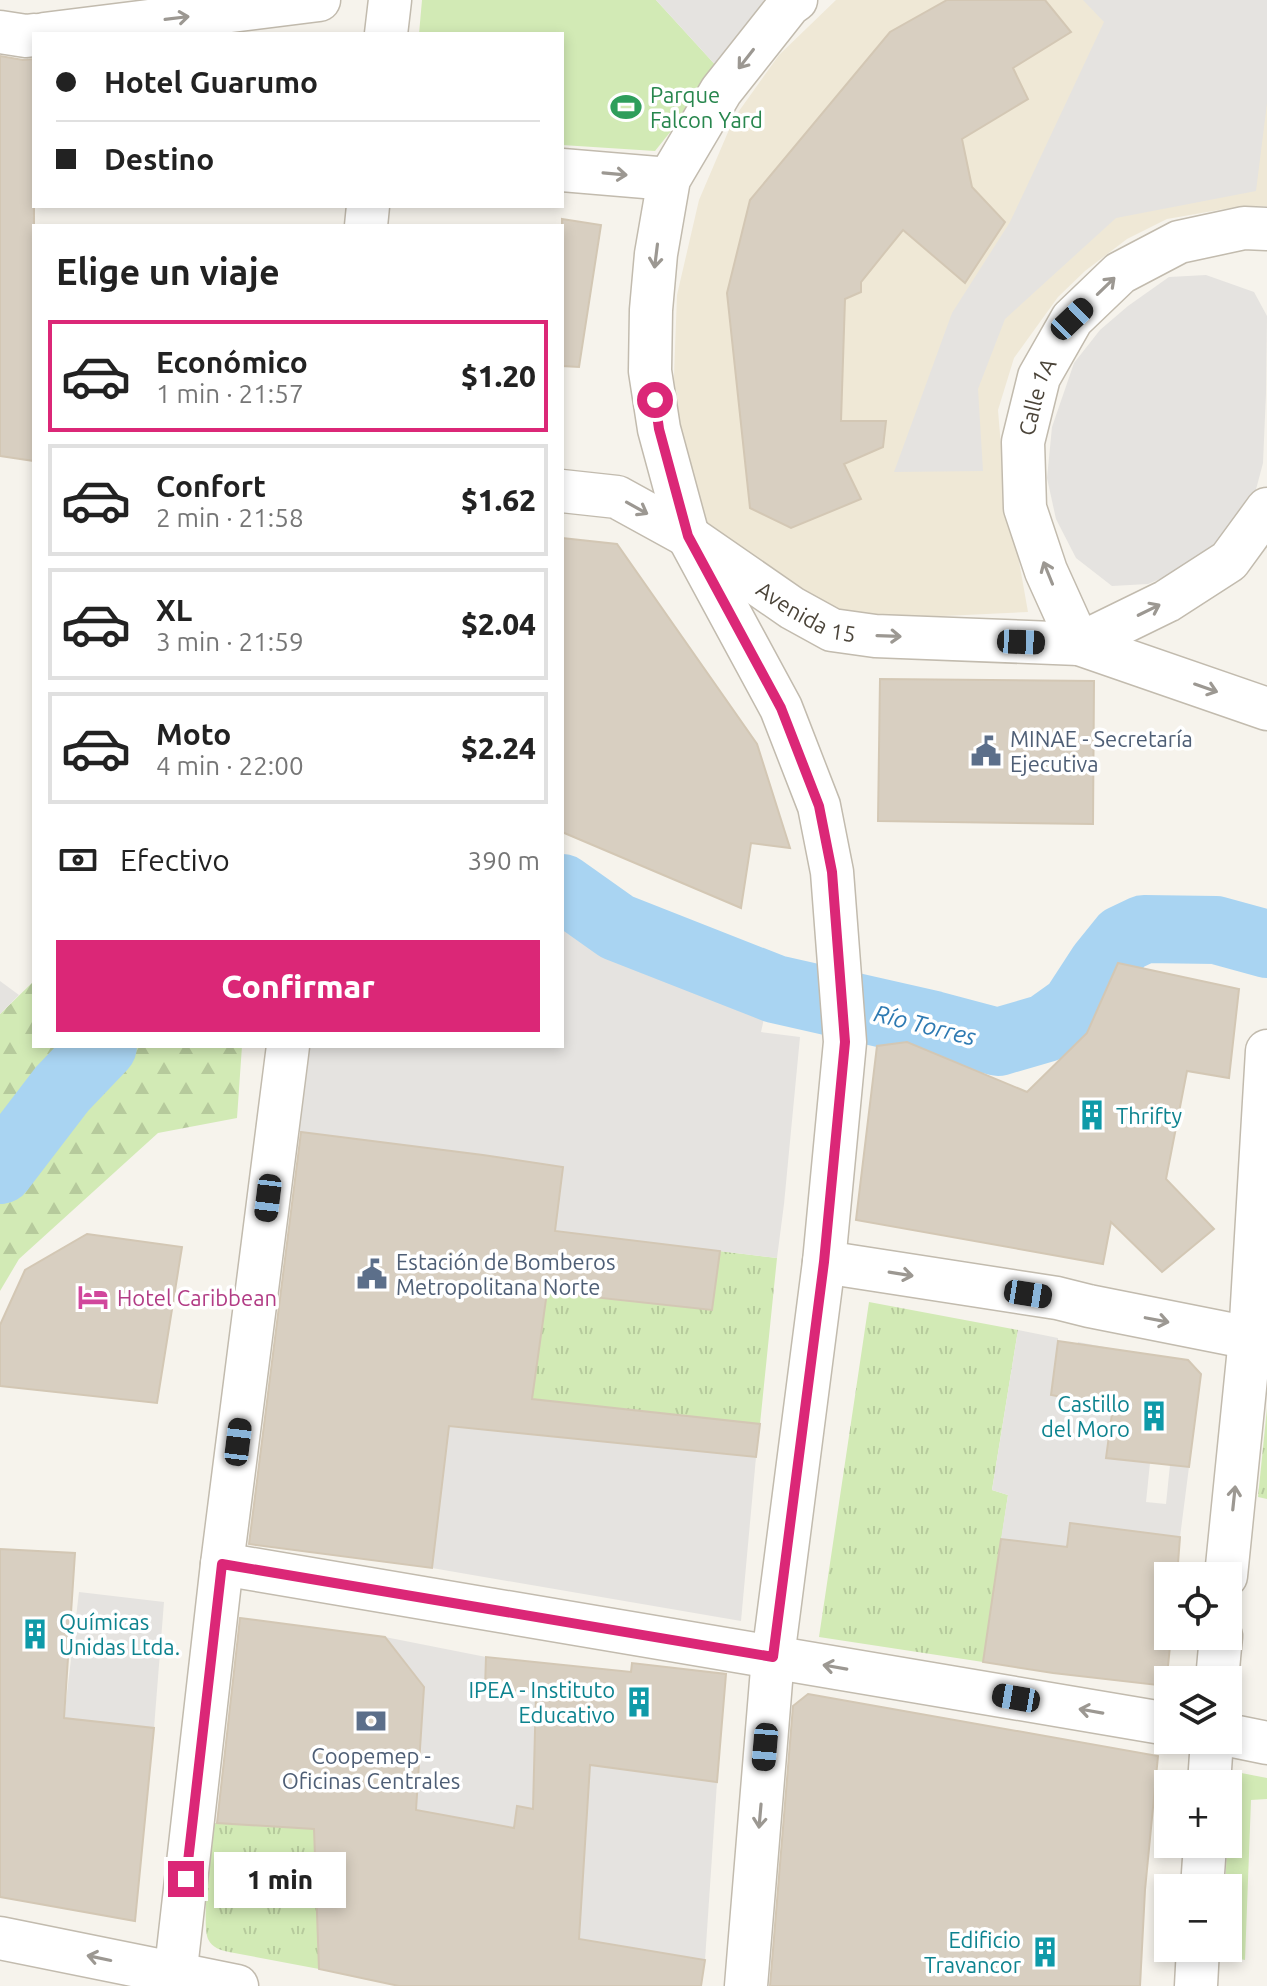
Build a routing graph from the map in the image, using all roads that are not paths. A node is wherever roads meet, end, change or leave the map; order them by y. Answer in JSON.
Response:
{"nodes":[{"id":1,"x":319,"y":0,"type":"edge"},
{"id":2,"x":390,"y":0,"type":"edge"},
{"id":3,"x":796,"y":0,"type":"edge"},
{"id":4,"x":0,"y":32,"type":"edge"},
{"id":5,"x":60,"y":32,"type":"edge"},
{"id":6,"x":386,"y":32,"type":"edge"},
{"id":7,"x":32,"y":35,"type":"edge"},
{"id":8,"x":564,"y":170,"type":"edge"},
{"id":9,"x":669,"y":179,"type":"junction"},
{"id":10,"x":1267,"y":229,"type":"edge"},
{"id":11,"x":564,"y":491,"type":"edge"},
{"id":12,"x":1267,"y":509,"type":"edge"},
{"id":13,"x":688,"y":536,"type":"junction"},
{"id":14,"x":1079,"y":644,"type":"junction"},
{"id":15,"x":1267,"y":709,"type":"edge"},
{"id":16,"x":288,"y":1048,"type":"edge"},
{"id":17,"x":1267,"y":1051,"type":"edge"},
{"id":18,"x":824,"y":1262,"type":"junction"},
{"id":19,"x":1258,"y":1343,"type":"edge"},
{"id":20,"x":1228,"y":1562,"type":"edge"},
{"id":21,"x":222,"y":1564,"type":"junction"},
{"id":22,"x":773,"y":1657,"type":"junction"},
{"id":23,"x":1154,"y":1722,"type":"edge"},
{"id":24,"x":1242,"y":1738,"type":"edge"},
{"id":25,"x":1267,"y":1743,"type":"edge"},
{"id":26,"x":0,"y":1938,"type":"edge"},
{"id":27,"x":1197,"y":1962,"type":"edge"},
{"id":28,"x":175,"y":1980,"type":"edge"},
{"id":29,"x":237,"y":1986,"type":"edge"},
{"id":30,"x":746,"y":1986,"type":"edge"},
{"id":31,"x":1196,"y":1986,"type":"edge"}],
"edges":[{"from":5,"to":1,"type":"street","one_way":true},
{"from":2,"to":6,"type":"street"},
{"from":3,"to":9,"type":"street","one_way":true},
{"from":4,"to":7,"type":"street"},
{"from":8,"to":9,"type":"street","one_way":true},
{"from":9,"to":13,"type":"street","one_way":true},
{"from":14,"to":10,"type":"street","name":"Calle 1A","one_way":true},
{"from":11,"to":13,"type":"street","name":"Avenida 15","one_way":true},
{"from":14,"to":12,"type":"street","name":"Avenida 15","one_way":true},
{"from":13,"to":14,"type":"street","name":"Avenida 15","one_way":true},
{"from":13,"to":18,"type":"street"},
{"from":14,"to":15,"type":"street","name":"Avenida 15","one_way":true},
{"from":16,"to":21,"type":"street"},
{"from":17,"to":19,"type":"street"},
{"from":18,"to":19,"type":"street","one_way":true},
{"from":18,"to":22,"type":"street"},
{"from":20,"to":19,"type":"street","one_way":true},
{"from":21,"to":22,"type":"street"},
{"from":21,"to":28,"type":"street"},
{"from":23,"to":22,"type":"street","one_way":true},
{"from":22,"to":30,"type":"street","one_way":true},
{"from":24,"to":25,"type":"street"},
{"from":28,"to":26,"type":"street","one_way":true},
{"from":27,"to":31,"type":"street"},
{"from":28,"to":29,"type":"street"}]}
